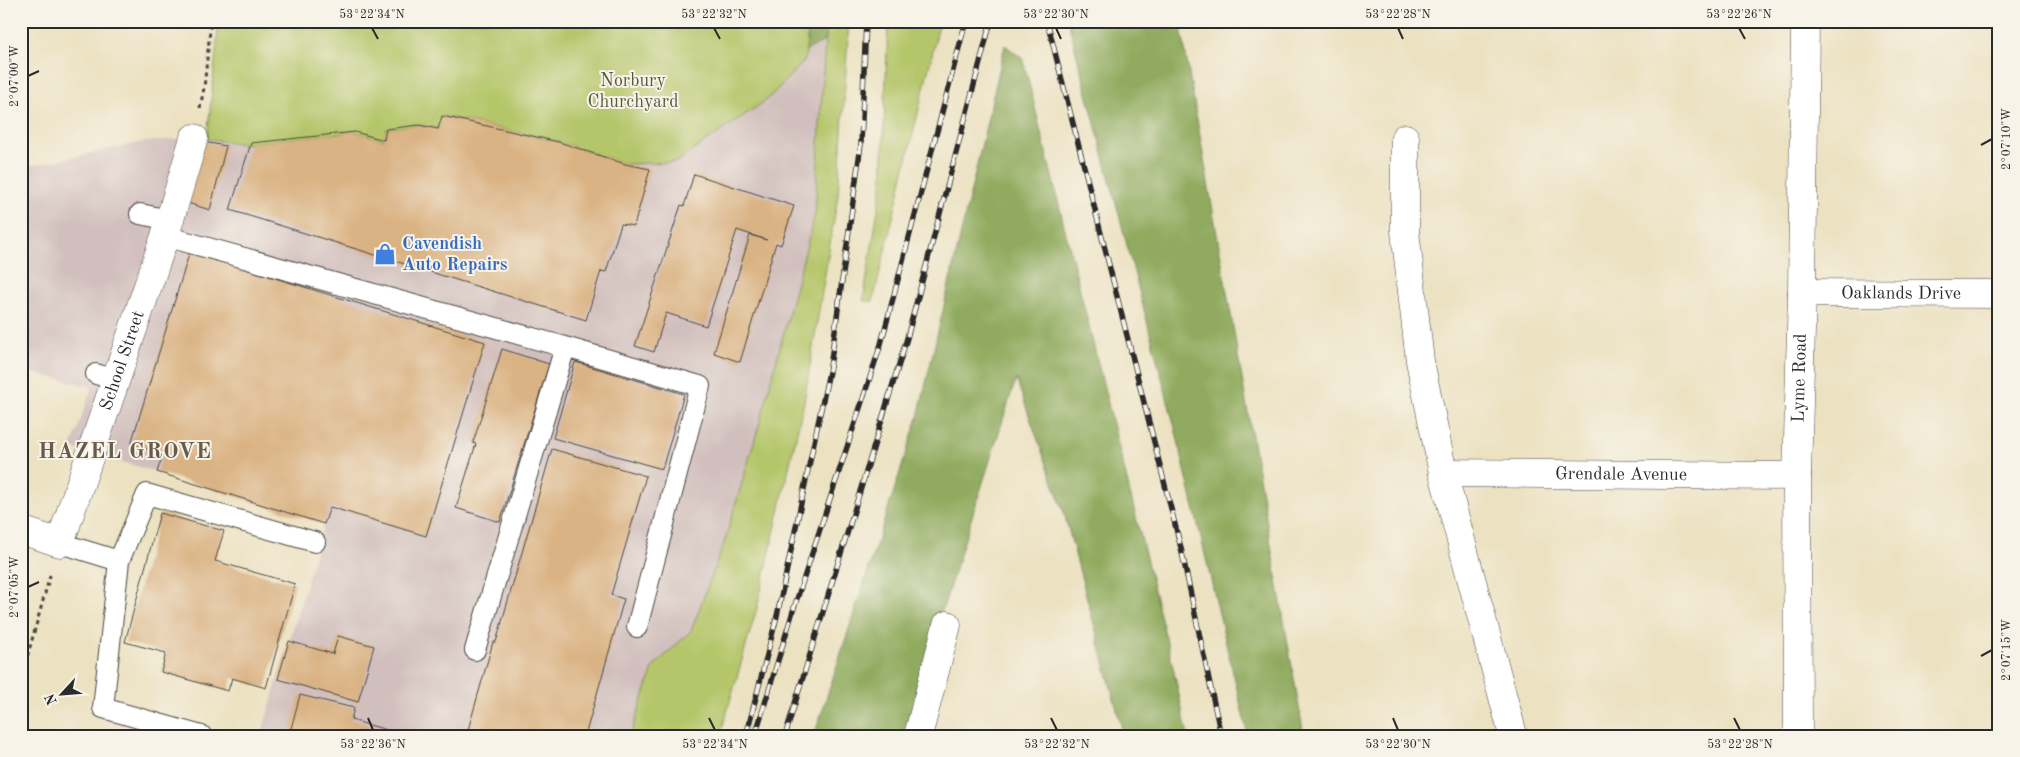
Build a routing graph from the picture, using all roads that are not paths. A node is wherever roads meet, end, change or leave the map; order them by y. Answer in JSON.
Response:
{"nodes":[{"id":1,"x":1805,"y":21,"type":"edge"},
{"id":2,"x":194,"y":138,"type":"road end"},
{"id":3,"x":1405,"y":138,"type":"dead end"},
{"id":4,"x":140,"y":214,"type":"dead end"},
{"id":5,"x":167,"y":228,"type":"junction"},
{"id":6,"x":1802,"y":293,"type":"junction"},
{"id":7,"x":1999,"y":294,"type":"edge"},
{"id":8,"x":565,"y":347,"type":"junction"},
{"id":9,"x":1443,"y":473,"type":"junction"},
{"id":10,"x":1797,"y":476,"type":"junction"},
{"id":11,"x":21,"y":530,"type":"edge"},
{"id":12,"x":315,"y":542,"type":"dead end"},
{"id":13,"x":60,"y":543,"type":"junction"},
{"id":14,"x":118,"y":561,"type":"junction"},
{"id":15,"x":947,"y":625,"type":"dead end"},
{"id":16,"x":637,"y":627,"type":"dead end"},
{"id":17,"x":475,"y":650,"type":"dead end"},
{"id":18,"x":1512,"y":731,"type":"dead end"},
{"id":19,"x":202,"y":736,"type":"edge"},
{"id":20,"x":918,"y":736,"type":"edge"},
{"id":21,"x":1798,"y":736,"type":"edge"}],
"edges":[{"from":1,"to":6,"type":"street","name":"Lyme Road"},
{"from":2,"to":5,"type":"street","name":"School Street"},
{"from":3,"to":9,"type":"street"},
{"from":4,"to":5,"type":"lane"},
{"from":5,"to":8,"type":"lane"},
{"from":5,"to":13,"type":"street","name":"School Street"},
{"from":6,"to":7,"type":"street","name":"Oaklands Drive"},
{"from":6,"to":10,"type":"street","name":"Lyme Road"},
{"from":8,"to":16,"type":"lane"},
{"from":8,"to":17,"type":"lane"},
{"from":9,"to":10,"type":"street","name":"Grendale Avenue"},
{"from":9,"to":18,"type":"street"},
{"from":10,"to":21,"type":"street","name":"Lyme Road"},
{"from":11,"to":13,"type":"street"},
{"from":12,"to":14,"type":"lane"},
{"from":13,"to":14,"type":"lane"},
{"from":14,"to":19,"type":"lane"},
{"from":15,"to":20,"type":"street"}]}
